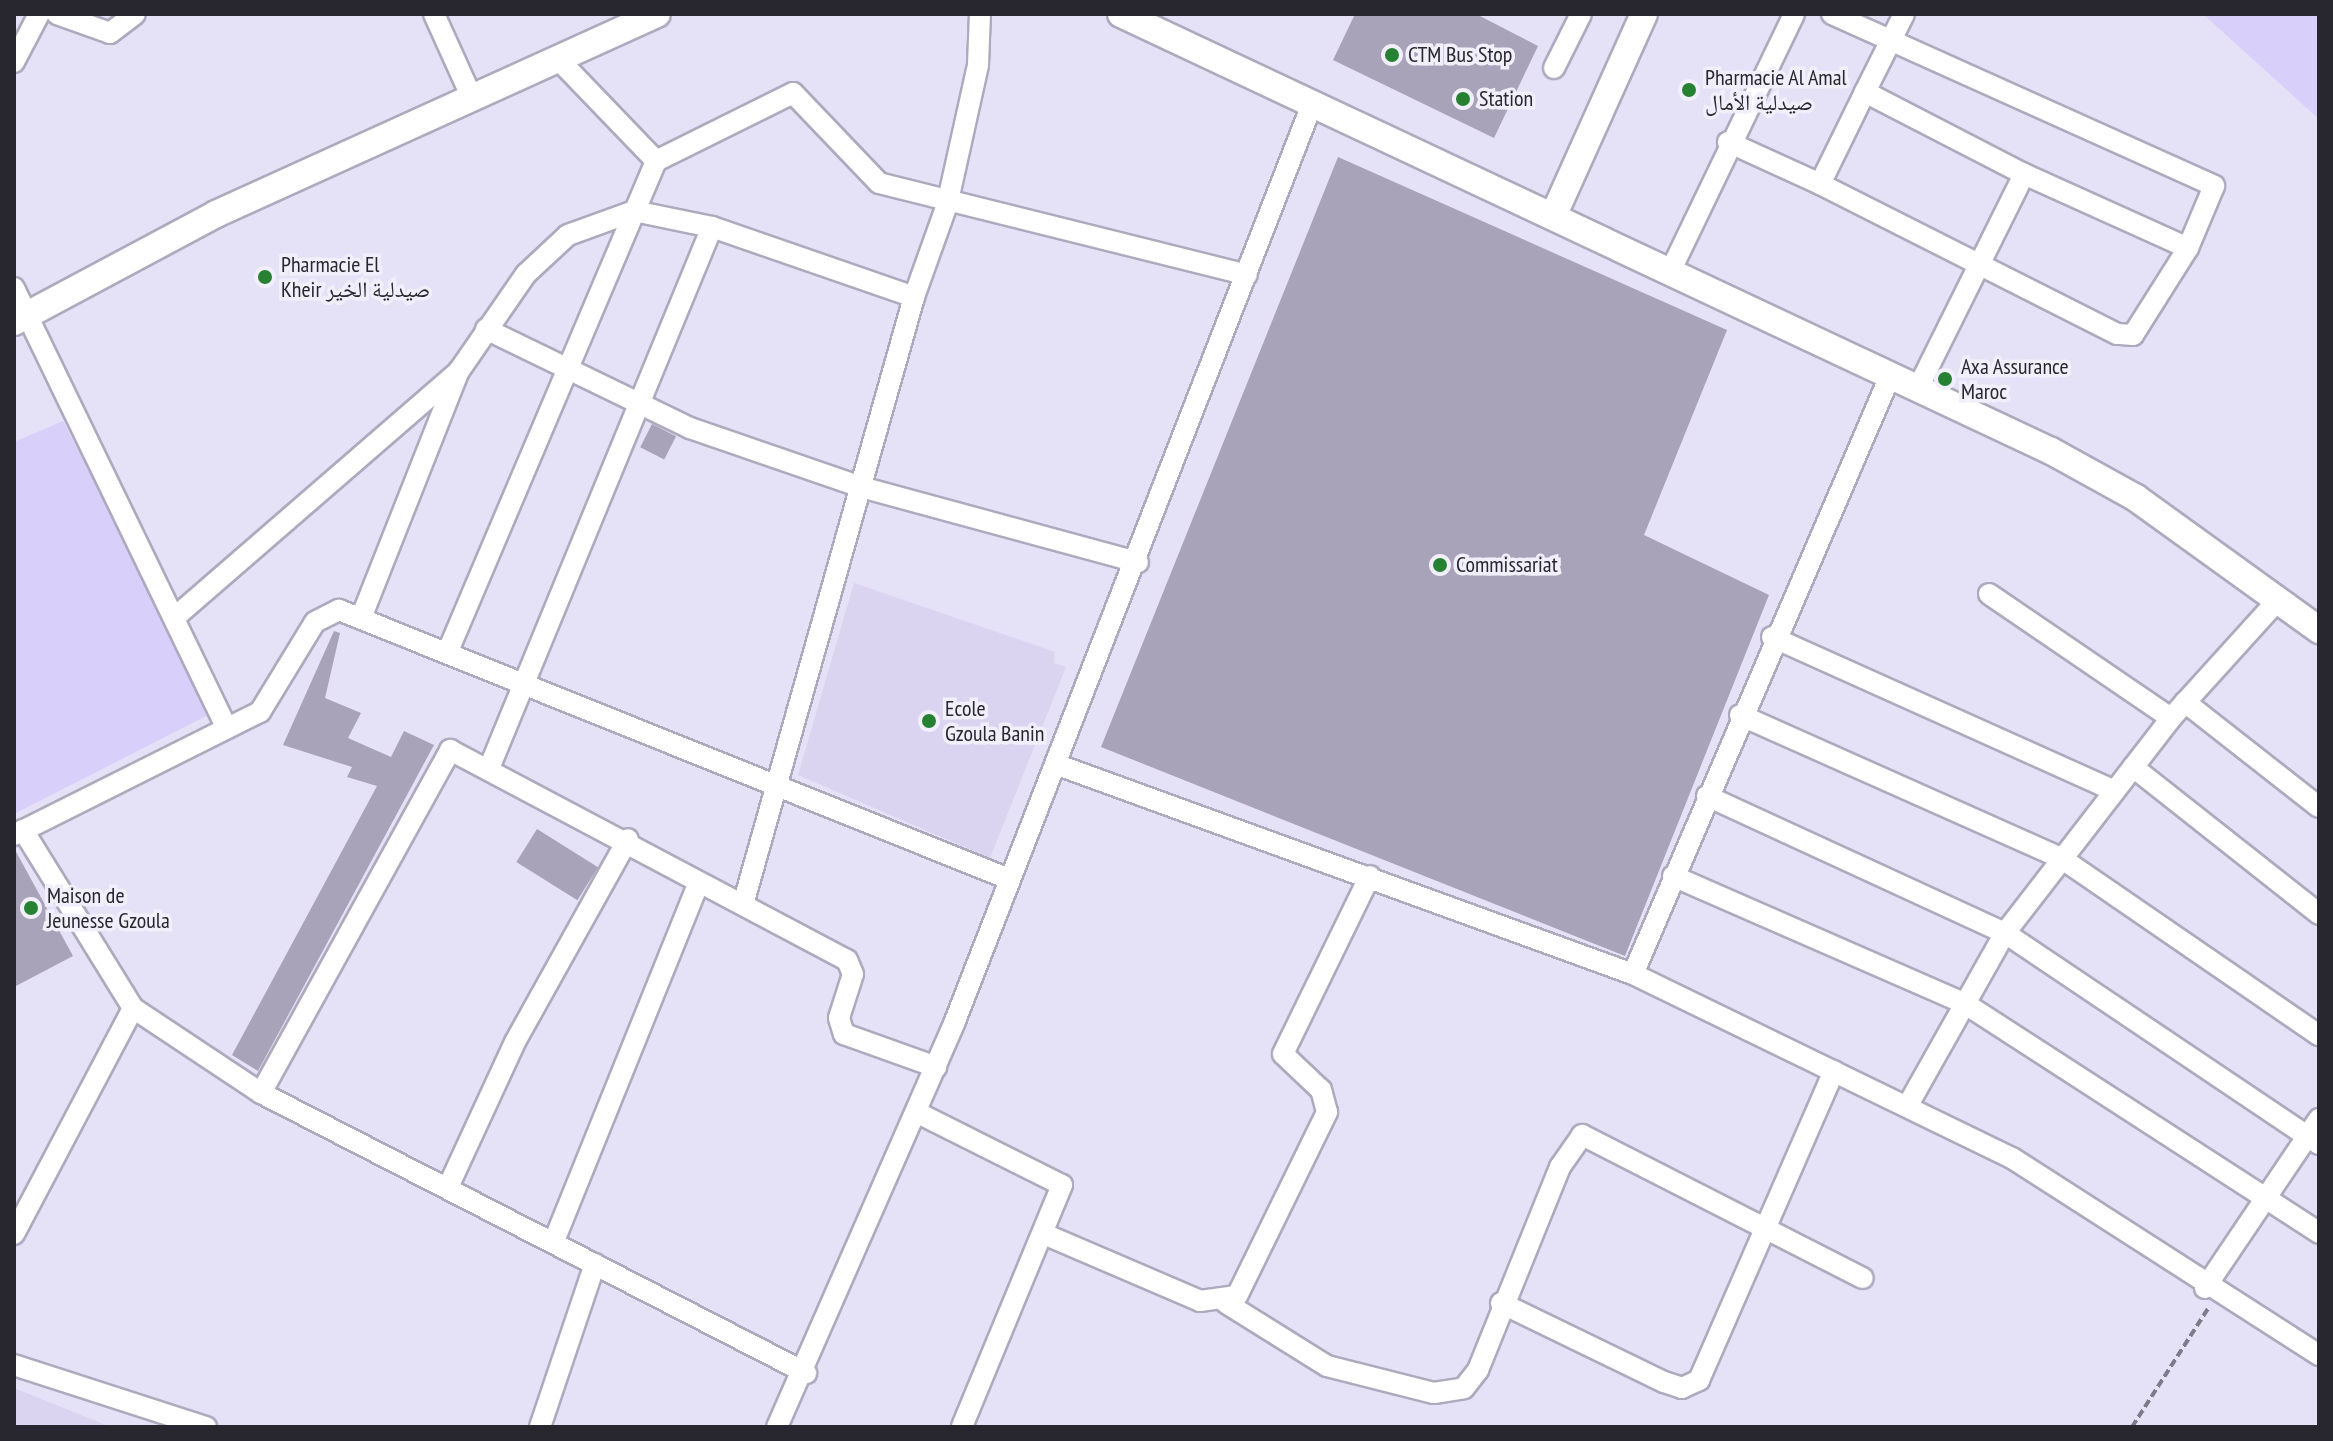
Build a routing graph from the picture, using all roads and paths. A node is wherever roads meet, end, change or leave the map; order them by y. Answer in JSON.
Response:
{"nodes":[{"id":1,"x":39,"y":14,"type":"edge"},
{"id":2,"x":57,"y":14,"type":"edge"},
{"id":3,"x":135,"y":14,"type":"edge"},
{"id":4,"x":434,"y":14,"type":"edge"},
{"id":5,"x":657,"y":14,"type":"edge"},
{"id":6,"x":980,"y":14,"type":"edge"},
{"id":7,"x":1121,"y":14,"type":"edge"},
{"id":8,"x":1581,"y":14,"type":"edge"},
{"id":9,"x":1644,"y":14,"type":"edge"},
{"id":10,"x":1794,"y":14,"type":"edge"},
{"id":11,"x":1832,"y":14,"type":"edge"},
{"id":12,"x":1904,"y":14,"type":"edge"},
{"id":13,"x":1892,"y":41,"type":"junction"},
{"id":14,"x":558,"y":59,"type":"junction"},
{"id":15,"x":14,"y":62,"type":"edge"},
{"id":16,"x":1554,"y":68,"type":"dead end"},
{"id":17,"x":1865,"y":92,"type":"junction"},
{"id":18,"x":472,"y":98,"type":"junction"},
{"id":19,"x":1313,"y":102,"type":"junction"},
{"id":20,"x":1728,"y":142,"type":"junction"},
{"id":21,"x":656,"y":161,"type":"junction"},
{"id":22,"x":2024,"y":174,"type":"junction"},
{"id":23,"x":1820,"y":184,"type":"junction"},
{"id":24,"x":947,"y":205,"type":"junction"},
{"id":25,"x":634,"y":211,"type":"junction"},
{"id":26,"x":1555,"y":212,"type":"junction"},
{"id":27,"x":712,"y":227,"type":"junction"},
{"id":28,"x":2188,"y":248,"type":"junction"},
{"id":29,"x":1979,"y":264,"type":"junction"},
{"id":30,"x":1670,"y":272,"type":"junction"},
{"id":31,"x":1247,"y":275,"type":"junction"},
{"id":32,"x":14,"y":288,"type":"edge"},
{"id":33,"x":914,"y":297,"type":"junction"},
{"id":34,"x":21,"y":318,"type":"edge"},
{"id":35,"x":486,"y":329,"type":"junction"},
{"id":36,"x":570,"y":365,"type":"junction"},
{"id":37,"x":459,"y":371,"type":"junction"},
{"id":38,"x":1890,"y":376,"type":"junction"},
{"id":39,"x":1917,"y":390,"type":"junction"},
{"id":40,"x":643,"y":404,"type":"junction"},
{"id":41,"x":861,"y":487,"type":"junction"},
{"id":42,"x":1138,"y":562,"type":"junction"},
{"id":43,"x":1989,"y":594,"type":"dead end"},
{"id":44,"x":2278,"y":600,"type":"junction"},
{"id":45,"x":174,"y":618,"type":"junction"},
{"id":46,"x":361,"y":618,"type":"junction"},
{"id":47,"x":2319,"y":630,"type":"edge"},
{"id":48,"x":1772,"y":637,"type":"junction"},
{"id":49,"x":448,"y":651,"type":"junction"},
{"id":50,"x":524,"y":683,"type":"junction"},
{"id":51,"x":2185,"y":702,"type":"junction"},
{"id":52,"x":1740,"y":715,"type":"junction"},
{"id":53,"x":2171,"y":718,"type":"junction"},
{"id":54,"x":226,"y":727,"type":"junction"},
{"id":55,"x":1058,"y":765,"type":"junction"},
{"id":56,"x":490,"y":766,"type":"junction"},
{"id":57,"x":2133,"y":767,"type":"junction"},
{"id":58,"x":779,"y":783,"type":"junction"},
{"id":59,"x":2114,"y":791,"type":"junction"},
{"id":60,"x":1707,"y":796,"type":"junction"},
{"id":61,"x":2319,"y":807,"type":"edge"},
{"id":62,"x":18,"y":832,"type":"edge"},
{"id":63,"x":628,"y":839,"type":"junction"},
{"id":64,"x":2061,"y":858,"type":"junction"},
{"id":65,"x":1370,"y":876,"type":"junction"},
{"id":66,"x":1673,"y":876,"type":"junction"},
{"id":67,"x":1009,"y":879,"type":"junction"},
{"id":68,"x":699,"y":883,"type":"junction"},
{"id":69,"x":744,"y":901,"type":"junction"},
{"id":70,"x":2319,"y":914,"type":"edge"},
{"id":71,"x":2005,"y":933,"type":"junction"},
{"id":72,"x":1633,"y":974,"type":"junction"},
{"id":73,"x":1964,"y":1003,"type":"junction"},
{"id":74,"x":133,"y":1008,"type":"junction"},
{"id":75,"x":2319,"y":1035,"type":"edge"},
{"id":76,"x":936,"y":1067,"type":"junction"},
{"id":77,"x":1834,"y":1071,"type":"junction"},
{"id":78,"x":261,"y":1093,"type":"junction"},
{"id":79,"x":1908,"y":1105,"type":"junction"},
{"id":80,"x":918,"y":1113,"type":"junction"},
{"id":81,"x":2315,"y":1133,"type":"edge"},
{"id":82,"x":449,"y":1185,"type":"junction"},
{"id":83,"x":2262,"y":1194,"type":"junction"},
{"id":84,"x":1770,"y":1225,"type":"junction"},
{"id":85,"x":2319,"y":1233,"type":"edge"},
{"id":86,"x":14,"y":1234,"type":"edge"},
{"id":87,"x":1044,"y":1234,"type":"junction"},
{"id":88,"x":554,"y":1241,"type":"junction"},
{"id":89,"x":595,"y":1264,"type":"junction"},
{"id":90,"x":1863,"y":1278,"type":"dead end"},
{"id":91,"x":2211,"y":1291,"type":"junction"},
{"id":92,"x":1226,"y":1303,"type":"junction"},
{"id":93,"x":1501,"y":1303,"type":"junction"},
{"id":94,"x":2319,"y":1355,"type":"edge"},
{"id":95,"x":14,"y":1365,"type":"edge"},
{"id":96,"x":806,"y":1373,"type":"junction"},
{"id":97,"x":206,"y":1427,"type":"edge"},
{"id":98,"x":540,"y":1427,"type":"edge"},
{"id":99,"x":777,"y":1427,"type":"edge"},
{"id":100,"x":962,"y":1427,"type":"edge"},
{"id":101,"x":2132,"y":1427,"type":"edge"}],
"edges":[{"from":1,"to":15,"type":"street"},
{"from":2,"to":3,"type":"street"},
{"from":4,"to":18,"type":"street"},
{"from":5,"to":14,"type":"main road"},
{"from":6,"to":24,"type":"street"},
{"from":7,"to":19,"type":"main road"},
{"from":8,"to":16,"type":"street"},
{"from":9,"to":26,"type":"main road"},
{"from":10,"to":20,"type":"street"},
{"from":11,"to":13,"type":"street"},
{"from":12,"to":13,"type":"street"},
{"from":13,"to":17,"type":"street"},
{"from":13,"to":28,"type":"street"},
{"from":14,"to":18,"type":"main road"},
{"from":14,"to":21,"type":"street"},
{"from":17,"to":22,"type":"street"},
{"from":17,"to":23,"type":"street"},
{"from":18,"to":34,"type":"main road"},
{"from":19,"to":26,"type":"main road"},
{"from":19,"to":31,"type":"street"},
{"from":20,"to":23,"type":"street"},
{"from":20,"to":30,"type":"street"},
{"from":21,"to":24,"type":"street"},
{"from":21,"to":25,"type":"street"},
{"from":22,"to":28,"type":"street"},
{"from":22,"to":29,"type":"street"},
{"from":23,"to":29,"type":"street"},
{"from":24,"to":31,"type":"street"},
{"from":24,"to":33,"type":"street"},
{"from":25,"to":27,"type":"street"},
{"from":25,"to":35,"type":"street"},
{"from":25,"to":36,"type":"street"},
{"from":26,"to":30,"type":"main road"},
{"from":27,"to":33,"type":"street"},
{"from":27,"to":40,"type":"street"},
{"from":28,"to":29,"type":"street"},
{"from":29,"to":39,"type":"street"},
{"from":30,"to":38,"type":"main road"},
{"from":31,"to":42,"type":"street"},
{"from":32,"to":34,"type":"street"},
{"from":33,"to":41,"type":"street"},
{"from":34,"to":45,"type":"street"},
{"from":35,"to":36,"type":"street"},
{"from":35,"to":37,"type":"street"},
{"from":36,"to":40,"type":"street"},
{"from":36,"to":49,"type":"street"},
{"from":37,"to":45,"type":"street"},
{"from":37,"to":46,"type":"street"},
{"from":38,"to":39,"type":"main road"},
{"from":38,"to":48,"type":"street"},
{"from":39,"to":44,"type":"main road"},
{"from":40,"to":41,"type":"street"},
{"from":40,"to":50,"type":"street"},
{"from":41,"to":42,"type":"street"},
{"from":41,"to":58,"type":"street"},
{"from":42,"to":55,"type":"street"},
{"from":43,"to":53,"type":"street"},
{"from":44,"to":47,"type":"main road"},
{"from":44,"to":51,"type":"street"},
{"from":45,"to":54,"type":"street"},
{"from":46,"to":49,"type":"street"},
{"from":46,"to":54,"type":"street"},
{"from":48,"to":52,"type":"street"},
{"from":48,"to":59,"type":"street"},
{"from":49,"to":50,"type":"street"},
{"from":50,"to":56,"type":"street"},
{"from":50,"to":58,"type":"street"},
{"from":51,"to":53,"type":"street"},
{"from":51,"to":61,"type":"street"},
{"from":52,"to":60,"type":"street"},
{"from":52,"to":64,"type":"street"},
{"from":53,"to":57,"type":"street"},
{"from":54,"to":62,"type":"street"},
{"from":55,"to":65,"type":"street"},
{"from":55,"to":67,"type":"street"},
{"from":56,"to":63,"type":"street"},
{"from":56,"to":78,"type":"street"},
{"from":57,"to":59,"type":"street"},
{"from":57,"to":70,"type":"street"},
{"from":58,"to":67,"type":"street"},
{"from":58,"to":69,"type":"street"},
{"from":59,"to":64,"type":"street"},
{"from":60,"to":66,"type":"street"},
{"from":60,"to":71,"type":"street"},
{"from":62,"to":74,"type":"street"},
{"from":63,"to":68,"type":"street"},
{"from":63,"to":82,"type":"street"},
{"from":64,"to":71,"type":"street"},
{"from":64,"to":75,"type":"street"},
{"from":65,"to":72,"type":"street"},
{"from":65,"to":92,"type":"street"},
{"from":66,"to":72,"type":"street"},
{"from":66,"to":73,"type":"street"},
{"from":67,"to":76,"type":"street"},
{"from":68,"to":69,"type":"street"},
{"from":68,"to":88,"type":"street"},
{"from":69,"to":76,"type":"street"},
{"from":71,"to":73,"type":"street"},
{"from":71,"to":81,"type":"street"},
{"from":72,"to":77,"type":"street"},
{"from":73,"to":79,"type":"street"},
{"from":73,"to":83,"type":"street"},
{"from":74,"to":78,"type":"street"},
{"from":74,"to":86,"type":"street"},
{"from":76,"to":80,"type":"street"},
{"from":77,"to":79,"type":"street"},
{"from":77,"to":84,"type":"street"},
{"from":78,"to":82,"type":"street"},
{"from":79,"to":91,"type":"street"},
{"from":80,"to":87,"type":"street"},
{"from":80,"to":96,"type":"street"},
{"from":81,"to":83,"type":"street"},
{"from":82,"to":88,"type":"street"},
{"from":83,"to":85,"type":"street"},
{"from":83,"to":91,"type":"street"},
{"from":84,"to":90,"type":"street"},
{"from":84,"to":93,"type":"street"},
{"from":84,"to":93,"type":"street"},
{"from":87,"to":92,"type":"street"},
{"from":87,"to":100,"type":"street"},
{"from":88,"to":89,"type":"street"},
{"from":89,"to":96,"type":"street"},
{"from":89,"to":98,"type":"street"},
{"from":91,"to":94,"type":"street"},
{"from":91,"to":101,"type":"path"},
{"from":92,"to":93,"type":"street"},
{"from":95,"to":97,"type":"street"},
{"from":96,"to":99,"type":"street"}]}
